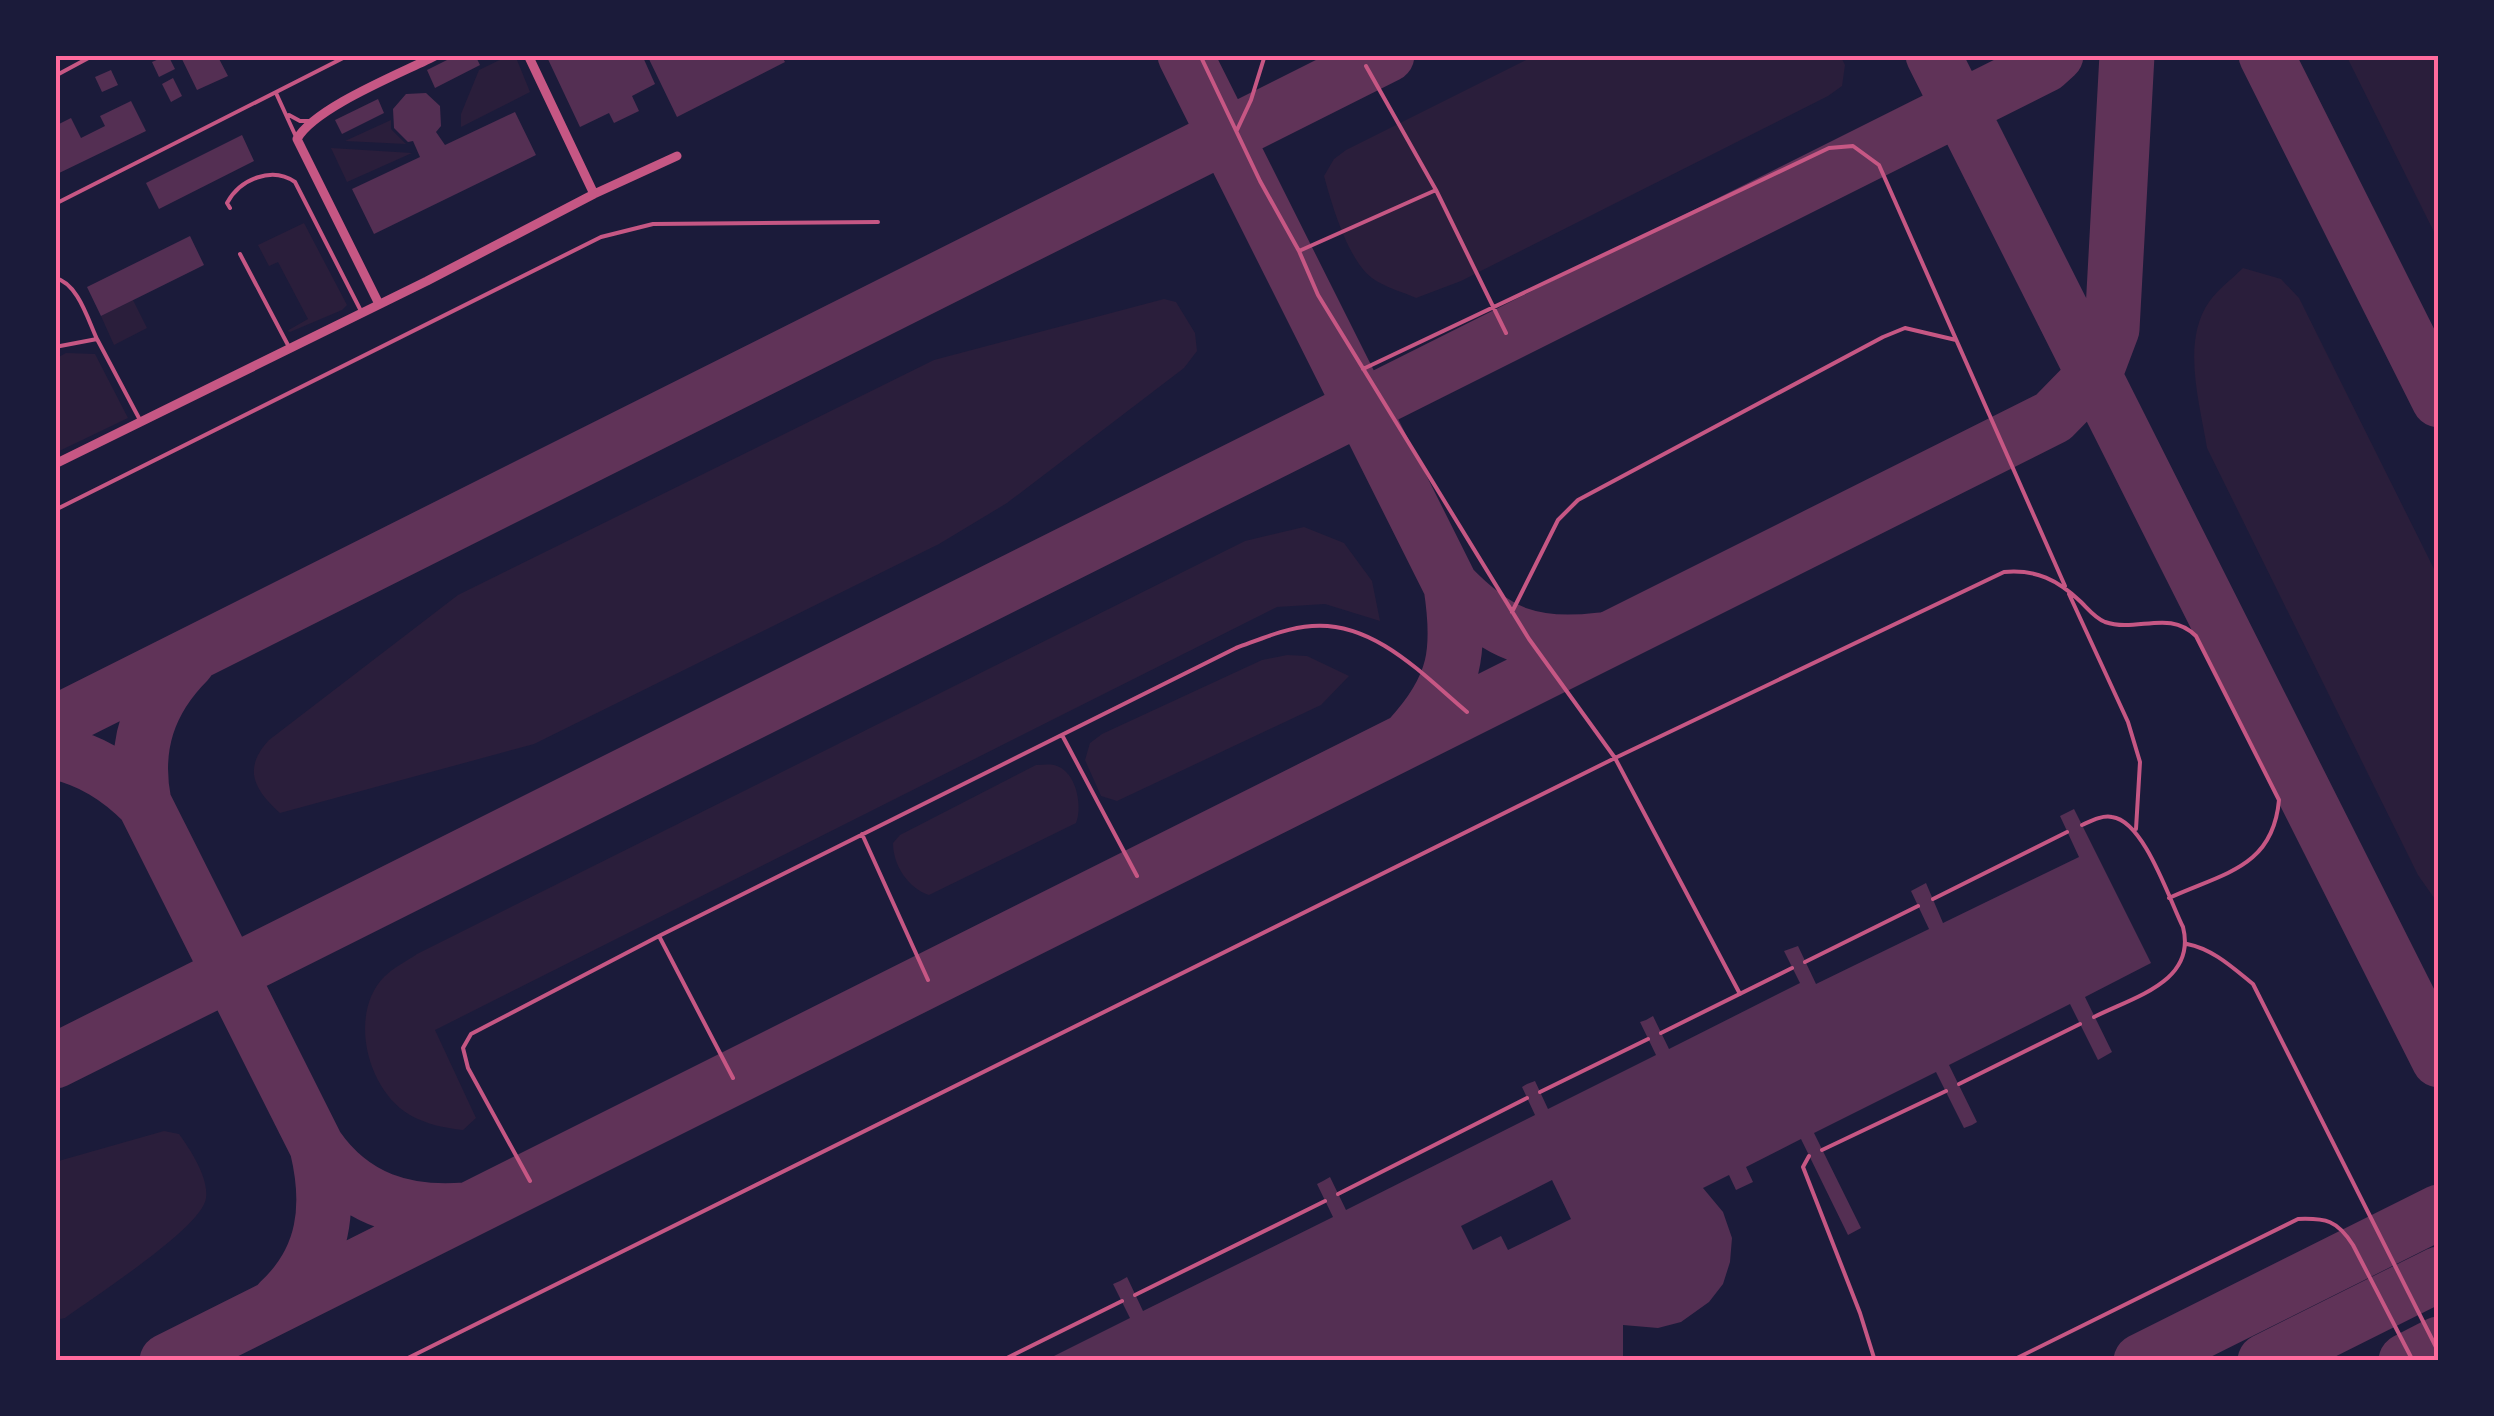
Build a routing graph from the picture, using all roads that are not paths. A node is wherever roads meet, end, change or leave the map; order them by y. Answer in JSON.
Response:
{"nodes":[{"id":1,"x":94,"y":55,"type":"edge"},
{"id":2,"x":349,"y":55,"type":"edge"},
{"id":3,"x":436,"y":55,"type":"edge"},
{"id":4,"x":528,"y":55,"type":"edge"},
{"id":5,"x":1200,"y":55,"type":"edge"},
{"id":6,"x":1265,"y":55,"type":"edge"},
{"id":7,"x":1366,"y":66,"type":"dead end"},
{"id":8,"x":55,"y":76,"type":"edge"},
{"id":9,"x":275,"y":92,"type":"junction"},
{"id":10,"x":282,"y":108,"type":"junction"},
{"id":11,"x":312,"y":121,"type":"junction"},
{"id":12,"x":1236,"y":130,"type":"junction"},
{"id":13,"x":297,"y":139,"type":"junction"},
{"id":14,"x":677,"y":156,"type":"dead end"},
{"id":15,"x":1436,"y":190,"type":"junction"},
{"id":16,"x":594,"y":194,"type":"junction"},
{"id":17,"x":55,"y":204,"type":"edge"},
{"id":18,"x":230,"y":208,"type":"dead end"},
{"id":19,"x":878,"y":222,"type":"dead end"},
{"id":20,"x":1299,"y":251,"type":"junction"},
{"id":21,"x":240,"y":254,"type":"dead end"},
{"id":22,"x":55,"y":278,"type":"edge"},
{"id":23,"x":378,"y":304,"type":"junction"},
{"id":24,"x":1496,"y":308,"type":"junction"},
{"id":25,"x":362,"y":313,"type":"junction"},
{"id":26,"x":1506,"y":334,"type":"dead end"},
{"id":27,"x":98,"y":339,"type":"junction"},
{"id":28,"x":1956,"y":340,"type":"junction"},
{"id":29,"x":55,"y":347,"type":"edge"},
{"id":30,"x":290,"y":349,"type":"junction"},
{"id":31,"x":1363,"y":369,"type":"junction"},
{"id":32,"x":141,"y":422,"type":"junction"},
{"id":33,"x":55,"y":464,"type":"edge"},
{"id":34,"x":55,"y":510,"type":"edge"},
{"id":35,"x":2066,"y":588,"type":"junction"},
{"id":36,"x":1512,"y":612,"type":"junction"},
{"id":37,"x":1467,"y":712,"type":"dead end"},
{"id":38,"x":1062,"y":735,"type":"junction"},
{"id":39,"x":1614,"y":758,"type":"junction"},
{"id":40,"x":2082,"y":825,"type":"dead end"},
{"id":41,"x":2136,"y":830,"type":"junction"},
{"id":42,"x":2067,"y":832,"type":"dead end"},
{"id":43,"x":862,"y":834,"type":"junction"},
{"id":44,"x":1137,"y":876,"type":"dead end"},
{"id":45,"x":2169,"y":898,"type":"junction"},
{"id":46,"x":1933,"y":899,"type":"dead end"},
{"id":47,"x":1918,"y":906,"type":"dead end"},
{"id":48,"x":659,"y":936,"type":"junction"},
{"id":49,"x":2187,"y":944,"type":"junction"},
{"id":50,"x":1805,"y":962,"type":"dead end"},
{"id":51,"x":1792,"y":968,"type":"dead end"},
{"id":52,"x":928,"y":980,"type":"dead end"},
{"id":53,"x":1740,"y":994,"type":"junction"},
{"id":54,"x":2094,"y":1017,"type":"dead end"},
{"id":55,"x":2080,"y":1024,"type":"dead end"},
{"id":56,"x":1661,"y":1033,"type":"dead end"},
{"id":57,"x":1648,"y":1039,"type":"dead end"},
{"id":58,"x":732,"y":1078,"type":"dead end"},
{"id":59,"x":1959,"y":1084,"type":"dead end"},
{"id":60,"x":1946,"y":1091,"type":"dead end"},
{"id":61,"x":1540,"y":1092,"type":"dead end"},
{"id":62,"x":1527,"y":1098,"type":"dead end"},
{"id":63,"x":1822,"y":1150,"type":"dead end"},
{"id":64,"x":1809,"y":1156,"type":"dead end"},
{"id":65,"x":530,"y":1181,"type":"dead end"},
{"id":66,"x":1338,"y":1194,"type":"dead end"},
{"id":67,"x":1324,"y":1200,"type":"dead end"},
{"id":68,"x":1135,"y":1295,"type":"dead end"},
{"id":69,"x":1122,"y":1301,"type":"dead end"},
{"id":70,"x":2439,"y":1353,"type":"edge"},
{"id":71,"x":402,"y":1361,"type":"edge"},
{"id":72,"x":1001,"y":1361,"type":"edge"},
{"id":73,"x":1875,"y":1361,"type":"edge"},
{"id":74,"x":2010,"y":1361,"type":"edge"},
{"id":75,"x":2413,"y":1361,"type":"edge"}],
"edges":[{"from":1,"to":8,"type":"lane"},
{"from":2,"to":9,"type":"lane"},
{"from":3,"to":11,"type":"street"},
{"from":4,"to":16,"type":"street"},
{"from":5,"to":12,"type":"lane"},
{"from":6,"to":12,"type":"lane"},
{"from":7,"to":15,"type":"lane"},
{"from":9,"to":10,"type":"lane"},
{"from":9,"to":17,"type":"lane"},
{"from":10,"to":11,"type":"lane"},
{"from":10,"to":13,"type":"lane"},
{"from":11,"to":13,"type":"street"},
{"from":12,"to":20,"type":"lane"},
{"from":13,"to":23,"type":"street"},
{"from":14,"to":16,"type":"street"},
{"from":15,"to":20,"type":"lane"},
{"from":15,"to":24,"type":"lane"},
{"from":16,"to":23,"type":"street"},
{"from":18,"to":25,"type":"lane"},
{"from":19,"to":34,"type":"lane"},
{"from":20,"to":31,"type":"lane"},
{"from":21,"to":30,"type":"lane"},
{"from":22,"to":27,"type":"lane"},
{"from":23,"to":25,"type":"street"},
{"from":24,"to":26,"type":"lane"},
{"from":24,"to":28,"type":"lane"},
{"from":24,"to":31,"type":"lane"},
{"from":25,"to":30,"type":"street"},
{"from":27,"to":29,"type":"lane"},
{"from":27,"to":32,"type":"lane"},
{"from":28,"to":35,"type":"lane"},
{"from":28,"to":36,"type":"lane"},
{"from":30,"to":32,"type":"street"},
{"from":31,"to":36,"type":"lane"},
{"from":32,"to":33,"type":"street"},
{"from":35,"to":39,"type":"lane"},
{"from":35,"to":41,"type":"lane"},
{"from":35,"to":45,"type":"lane"},
{"from":36,"to":39,"type":"lane"},
{"from":37,"to":38,"type":"lane"},
{"from":38,"to":43,"type":"lane"},
{"from":38,"to":44,"type":"lane"},
{"from":39,"to":53,"type":"lane"},
{"from":39,"to":71,"type":"lane"},
{"from":40,"to":41,"type":"lane"},
{"from":41,"to":45,"type":"lane"},
{"from":42,"to":46,"type":"lane"},
{"from":43,"to":48,"type":"lane"},
{"from":43,"to":52,"type":"lane"},
{"from":45,"to":49,"type":"lane"},
{"from":47,"to":50,"type":"lane"},
{"from":48,"to":58,"type":"lane"},
{"from":48,"to":65,"type":"lane"},
{"from":49,"to":54,"type":"lane"},
{"from":49,"to":70,"type":"lane"},
{"from":51,"to":53,"type":"lane"},
{"from":53,"to":56,"type":"lane"},
{"from":55,"to":59,"type":"lane"},
{"from":57,"to":61,"type":"lane"},
{"from":60,"to":63,"type":"lane"},
{"from":62,"to":66,"type":"lane"},
{"from":64,"to":73,"type":"lane"},
{"from":67,"to":68,"type":"lane"},
{"from":69,"to":72,"type":"lane"},
{"from":74,"to":75,"type":"lane"}]}
